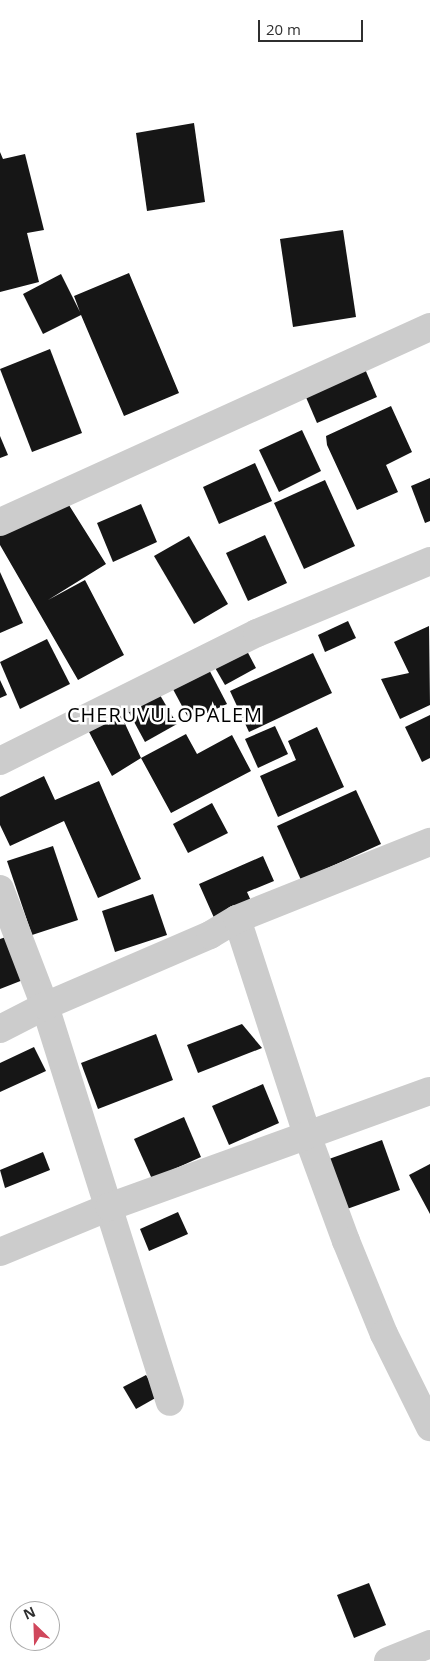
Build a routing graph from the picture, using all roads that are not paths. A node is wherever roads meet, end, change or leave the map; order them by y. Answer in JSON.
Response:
{"nodes":[{"id":1,"x":430,"y":327,"type":"edge"},
{"id":2,"x":0,"y":522,"type":"edge"},
{"id":3,"x":430,"y":561,"type":"edge"},
{"id":4,"x":0,"y":761,"type":"edge"},
{"id":5,"x":430,"y":842,"type":"edge"},
{"id":6,"x":0,"y":889,"type":"edge"},
{"id":7,"x":237,"y":919,"type":"junction"},
{"id":8,"x":44,"y":1006,"type":"junction"},
{"id":9,"x":0,"y":1029,"type":"edge"},
{"id":10,"x":430,"y":1091,"type":"edge"},
{"id":11,"x":307,"y":1135,"type":"junction"},
{"id":12,"x":110,"y":1207,"type":"junction"},
{"id":13,"x":0,"y":1252,"type":"edge"},
{"id":14,"x":170,"y":1402,"type":"dead end"},
{"id":15,"x":430,"y":1427,"type":"edge"},
{"id":16,"x":430,"y":1644,"type":"edge"},
{"id":17,"x":388,"y":1661,"type":"edge"}],
"edges":[{"from":1,"to":2,"type":"street"},
{"from":3,"to":4,"type":"street"},
{"from":5,"to":7,"type":"street"},
{"from":6,"to":8,"type":"street"},
{"from":7,"to":8,"type":"street"},
{"from":7,"to":11,"type":"street"},
{"from":8,"to":9,"type":"street"},
{"from":8,"to":12,"type":"street"},
{"from":10,"to":11,"type":"street"},
{"from":11,"to":12,"type":"street"},
{"from":11,"to":15,"type":"street"},
{"from":12,"to":13,"type":"street"},
{"from":12,"to":14,"type":"street"},
{"from":16,"to":17,"type":"street"}]}
